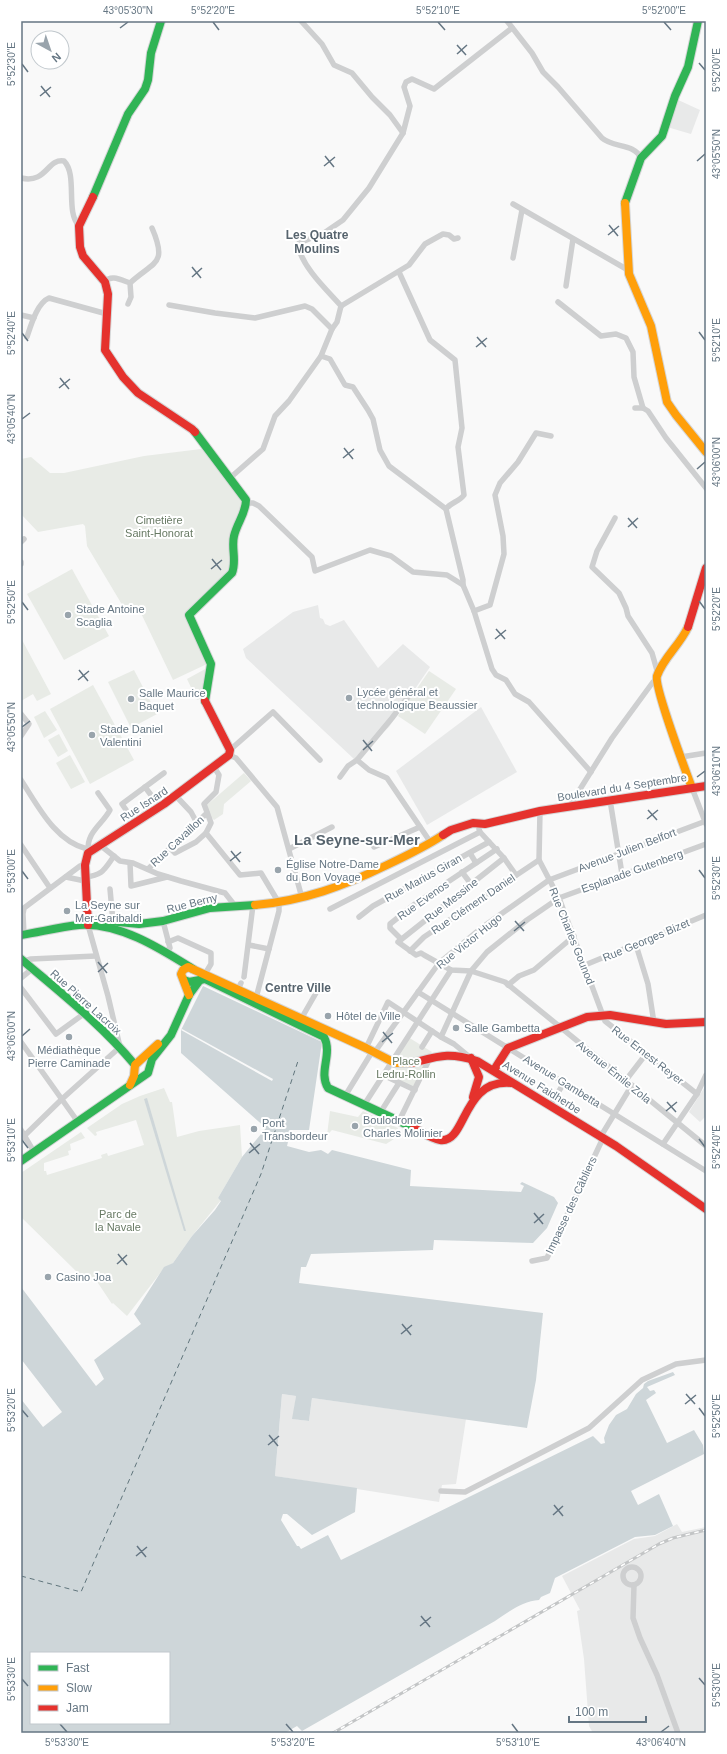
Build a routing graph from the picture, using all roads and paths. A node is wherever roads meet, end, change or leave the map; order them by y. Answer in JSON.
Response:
{"nodes":[{"id":1,"x":161,"y":21,"type":"edge"},
{"id":2,"x":302,"y":21,"type":"edge"},
{"id":3,"x":506,"y":21,"type":"edge"},
{"id":4,"x":698,"y":21,"type":"edge"},
{"id":5,"x":512,"y":28,"type":"junction"},
{"id":6,"x":403,"y":133,"type":"junction"},
{"id":7,"x":641,"y":158,"type":"junction"},
{"id":8,"x":21,"y":178,"type":"edge"},
{"id":9,"x":513,"y":204,"type":"dead end"},
{"id":10,"x":522,"y":210,"type":"junction"},
{"id":11,"x":79,"y":226,"type":"junction"},
{"id":12,"x":152,"y":228,"type":"dead end"},
{"id":13,"x":458,"y":238,"type":"dead end"},
{"id":14,"x":573,"y":239,"type":"junction"},
{"id":15,"x":513,"y":258,"type":"dead end"},
{"id":16,"x":628,"y":270,"type":"junction"},
{"id":17,"x":399,"y":272,"type":"junction"},
{"id":18,"x":105,"y":282,"type":"junction"},
{"id":19,"x":130,"y":283,"type":"junction"},
{"id":20,"x":566,"y":286,"type":"dead end"},
{"id":21,"x":558,"y":302,"type":"dead end"},
{"id":22,"x":128,"y":304,"type":"dead end"},
{"id":23,"x":169,"y":305,"type":"dead end"},
{"id":24,"x":342,"y":306,"type":"junction"},
{"id":25,"x":107,"y":314,"type":"junction"},
{"id":26,"x":21,"y":315,"type":"edge"},
{"id":27,"x":34,"y":318,"type":"junction"},
{"id":28,"x":332,"y":329,"type":"junction"},
{"id":29,"x":27,"y":337,"type":"dead end"},
{"id":30,"x":321,"y":356,"type":"junction"},
{"id":31,"x":635,"y":408,"type":"dead end"},
{"id":32,"x":643,"y":408,"type":"junction"},
{"id":33,"x":551,"y":436,"type":"dead end"},
{"id":34,"x":706,"y":452,"type":"edge"},
{"id":35,"x":230,"y":478,"type":"junction"},
{"id":36,"x":706,"y":488,"type":"edge"},
{"id":37,"x":247,"y":503,"type":"junction"},
{"id":38,"x":446,"y":509,"type":"junction"},
{"id":39,"x":615,"y":518,"type":"dead end"},
{"id":40,"x":706,"y":568,"type":"edge"},
{"id":41,"x":463,"y":585,"type":"junction"},
{"id":42,"x":474,"y":611,"type":"junction"},
{"id":43,"x":657,"y":677,"type":"junction"},
{"id":44,"x":408,"y":697,"type":"dead end"},
{"id":45,"x":21,"y":714,"type":"edge"},
{"id":46,"x":21,"y":736,"type":"edge"},
{"id":47,"x":229,"y":752,"type":"junction"},
{"id":48,"x":706,"y":753,"type":"edge"},
{"id":49,"x":681,"y":757,"type":"junction"},
{"id":50,"x":320,"y":760,"type":"dead end"},
{"id":51,"x":357,"y":760,"type":"junction"},
{"id":52,"x":214,"y":767,"type":"junction"},
{"id":53,"x":591,"y":772,"type":"junction"},
{"id":54,"x":164,"y":773,"type":"dead end"},
{"id":55,"x":340,"y":777,"type":"dead end"},
{"id":56,"x":21,"y":780,"type":"edge"},
{"id":57,"x":706,"y":786,"type":"edge"},
{"id":58,"x":145,"y":787,"type":"junction"},
{"id":59,"x":692,"y":788,"type":"junction"},
{"id":60,"x":98,"y":793,"type":"dead end"},
{"id":61,"x":176,"y":796,"type":"junction"},
{"id":62,"x":610,"y":800,"type":"junction"},
{"id":63,"x":572,"y":806,"type":"junction"},
{"id":64,"x":160,"y":807,"type":"junction"},
{"id":65,"x":540,"y":811,"type":"junction"},
{"id":66,"x":207,"y":813,"type":"junction"},
{"id":67,"x":706,"y":822,"type":"edge"},
{"id":68,"x":135,"y":823,"type":"junction"},
{"id":69,"x":196,"y":823,"type":"junction"},
{"id":70,"x":478,"y":823,"type":"junction"},
{"id":71,"x":332,"y":827,"type":"dead end"},
{"id":72,"x":420,"y":827,"type":"junction"},
{"id":73,"x":206,"y":832,"type":"junction"},
{"id":74,"x":480,"y":832,"type":"junction"},
{"id":75,"x":489,"y":842,"type":"junction"},
{"id":76,"x":431,"y":843,"type":"junction"},
{"id":77,"x":706,"y":844,"type":"edge"},
{"id":78,"x":21,"y":845,"type":"edge"},
{"id":79,"x":100,"y":845,"type":"junction"},
{"id":80,"x":374,"y":847,"type":"dead end"},
{"id":81,"x":170,"y":848,"type":"junction"},
{"id":82,"x":289,"y":849,"type":"junction"},
{"id":83,"x":496,"y":850,"type":"junction"},
{"id":84,"x":88,"y":851,"type":"junction"},
{"id":85,"x":470,"y":853,"type":"junction"},
{"id":86,"x":619,"y":853,"type":"junction"},
{"id":87,"x":24,"y":854,"type":"edge"},
{"id":88,"x":114,"y":856,"type":"junction"},
{"id":89,"x":504,"y":858,"type":"junction"},
{"id":90,"x":539,"y":860,"type":"junction"},
{"id":91,"x":130,"y":863,"type":"junction"},
{"id":92,"x":476,"y":863,"type":"junction"},
{"id":93,"x":85,"y":865,"type":"junction"},
{"id":94,"x":148,"y":869,"type":"junction"},
{"id":95,"x":462,"y":872,"type":"junction"},
{"id":96,"x":622,"y":874,"type":"junction"},
{"id":97,"x":516,"y":875,"type":"junction"},
{"id":98,"x":66,"y":877,"type":"junction"},
{"id":99,"x":168,"y":877,"type":"junction"},
{"id":100,"x":85,"y":879,"type":"junction"},
{"id":101,"x":549,"y":880,"type":"junction"},
{"id":102,"x":471,"y":884,"type":"junction"},
{"id":103,"x":50,"y":888,"type":"junction"},
{"id":104,"x":110,"y":889,"type":"dead end"},
{"id":105,"x":302,"y":898,"type":"junction"},
{"id":106,"x":559,"y":898,"type":"junction"},
{"id":107,"x":279,"y":903,"type":"junction"},
{"id":108,"x":253,"y":905,"type":"junction"},
{"id":109,"x":236,"y":907,"type":"junction"},
{"id":110,"x":330,"y":909,"type":"dead end"},
{"id":111,"x":706,"y":915,"type":"edge"},
{"id":112,"x":359,"y":917,"type":"dead end"},
{"id":113,"x":163,"y":921,"type":"junction"},
{"id":114,"x":88,"y":923,"type":"junction"},
{"id":115,"x":114,"y":926,"type":"junction"},
{"id":116,"x":22,"y":935,"type":"edge"},
{"id":117,"x":574,"y":936,"type":"junction"},
{"id":118,"x":400,"y":940,"type":"junction"},
{"id":119,"x":168,"y":942,"type":"junction"},
{"id":120,"x":636,"y":944,"type":"junction"},
{"id":121,"x":248,"y":945,"type":"junction"},
{"id":122,"x":269,"y":949,"type":"junction"},
{"id":123,"x":410,"y":951,"type":"junction"},
{"id":124,"x":167,"y":952,"type":"junction"},
{"id":125,"x":96,"y":956,"type":"junction"},
{"id":126,"x":22,"y":960,"type":"edge"},
{"id":127,"x":439,"y":963,"type":"junction"},
{"id":128,"x":585,"y":965,"type":"junction"},
{"id":129,"x":32,"y":968,"type":"junction"},
{"id":130,"x":191,"y":968,"type":"junction"},
{"id":131,"x":451,"y":970,"type":"junction"},
{"id":132,"x":471,"y":971,"type":"junction"},
{"id":133,"x":244,"y":977,"type":"dead end"},
{"id":134,"x":21,"y":978,"type":"edge"},
{"id":135,"x":199,"y":978,"type":"junction"},
{"id":136,"x":184,"y":980,"type":"junction"},
{"id":137,"x":508,"y":986,"type":"junction"},
{"id":138,"x":21,"y":988,"type":"edge"},
{"id":139,"x":418,"y":992,"type":"junction"},
{"id":140,"x":316,"y":994,"type":"dead end"},
{"id":141,"x":189,"y":995,"type":"junction"},
{"id":142,"x":256,"y":998,"type":"junction"},
{"id":143,"x":432,"y":1000,"type":"junction"},
{"id":144,"x":85,"y":1012,"type":"junction"},
{"id":145,"x":403,"y":1012,"type":"junction"},
{"id":146,"x":453,"y":1014,"type":"junction"},
{"id":147,"x":602,"y":1015,"type":"junction"},
{"id":148,"x":301,"y":1019,"type":"junction"},
{"id":149,"x":417,"y":1022,"type":"junction"},
{"id":150,"x":706,"y":1022,"type":"edge"},
{"id":151,"x":654,"y":1023,"type":"junction"},
{"id":152,"x":560,"y":1028,"type":"junction"},
{"id":153,"x":172,"y":1029,"type":"junction"},
{"id":154,"x":432,"y":1031,"type":"junction"},
{"id":155,"x":441,"y":1037,"type":"junction"},
{"id":156,"x":21,"y":1042,"type":"edge"},
{"id":157,"x":120,"y":1047,"type":"junction"},
{"id":158,"x":422,"y":1047,"type":"dead end"},
{"id":159,"x":508,"y":1048,"type":"junction"},
{"id":160,"x":371,"y":1051,"type":"junction"},
{"id":161,"x":646,"y":1054,"type":"junction"},
{"id":162,"x":430,"y":1057,"type":"junction"},
{"id":163,"x":471,"y":1058,"type":"junction"},
{"id":164,"x":391,"y":1062,"type":"junction"},
{"id":165,"x":137,"y":1065,"type":"junction"},
{"id":166,"x":150,"y":1067,"type":"junction"},
{"id":167,"x":494,"y":1070,"type":"junction"},
{"id":168,"x":382,"y":1075,"type":"junction"},
{"id":169,"x":706,"y":1075,"type":"edge"},
{"id":170,"x":143,"y":1076,"type":"junction"},
{"id":171,"x":626,"y":1080,"type":"junction"},
{"id":172,"x":502,"y":1082,"type":"junction"},
{"id":173,"x":564,"y":1082,"type":"junction"},
{"id":174,"x":399,"y":1083,"type":"junction"},
{"id":175,"x":516,"y":1084,"type":"junction"},
{"id":176,"x":130,"y":1085,"type":"junction"},
{"id":177,"x":632,"y":1085,"type":"junction"},
{"id":178,"x":415,"y":1090,"type":"junction"},
{"id":179,"x":697,"y":1094,"type":"junction"},
{"id":180,"x":345,"y":1096,"type":"junction"},
{"id":181,"x":62,"y":1099,"type":"junction"},
{"id":182,"x":364,"y":1105,"type":"junction"},
{"id":183,"x":470,"y":1105,"type":"junction"},
{"id":184,"x":550,"y":1105,"type":"junction"},
{"id":185,"x":380,"y":1113,"type":"junction"},
{"id":186,"x":614,"y":1114,"type":"junction"},
{"id":187,"x":399,"y":1121,"type":"junction"},
{"id":188,"x":78,"y":1122,"type":"junction"},
{"id":189,"x":677,"y":1124,"type":"junction"},
{"id":190,"x":22,"y":1135,"type":"edge"},
{"id":191,"x":602,"y":1137,"type":"junction"},
{"id":192,"x":663,"y":1144,"type":"junction"},
{"id":193,"x":706,"y":1146,"type":"edge"},
{"id":194,"x":34,"y":1152,"type":"junction"},
{"id":195,"x":21,"y":1161,"type":"edge"},
{"id":196,"x":706,"y":1171,"type":"edge"},
{"id":197,"x":706,"y":1209,"type":"edge"},
{"id":198,"x":532,"y":1261,"type":"dead end"},
{"id":199,"x":706,"y":1360,"type":"edge"},
{"id":200,"x":441,"y":1491,"type":"dead end"},
{"id":201,"x":634,"y":1585,"type":"dead end"},
{"id":202,"x":678,"y":1732,"type":"edge"}],
"edges":[{"from":1,"to":11,"type":"street"},
{"from":2,"to":6,"type":"street"},
{"from":3,"to":5,"type":"street"},
{"from":4,"to":7,"type":"street"},
{"from":5,"to":6,"type":"street"},
{"from":5,"to":7,"type":"street"},
{"from":6,"to":24,"type":"street"},
{"from":7,"to":16,"type":"street"},
{"from":8,"to":11,"type":"street"},
{"from":9,"to":10,"type":"street"},
{"from":10,"to":14,"type":"street"},
{"from":10,"to":15,"type":"street"},
{"from":11,"to":18,"type":"street"},
{"from":12,"to":19,"type":"street"},
{"from":13,"to":17,"type":"street"},
{"from":14,"to":16,"type":"street"},
{"from":14,"to":20,"type":"street"},
{"from":16,"to":34,"type":"street"},
{"from":17,"to":24,"type":"street"},
{"from":17,"to":38,"type":"street"},
{"from":18,"to":19,"type":"street"},
{"from":18,"to":25,"type":"street"},
{"from":19,"to":22,"type":"street"},
{"from":21,"to":32,"type":"street"},
{"from":23,"to":28,"type":"street"},
{"from":24,"to":28,"type":"street"},
{"from":25,"to":27,"type":"street"},
{"from":25,"to":35,"type":"street"},
{"from":26,"to":27,"type":"street"},
{"from":27,"to":29,"type":"street"},
{"from":28,"to":30,"type":"street"},
{"from":30,"to":35,"type":"street"},
{"from":30,"to":38,"type":"street"},
{"from":31,"to":32,"type":"street"},
{"from":32,"to":36,"type":"street"},
{"from":33,"to":42,"type":"street"},
{"from":35,"to":37,"type":"street"},
{"from":37,"to":41,"type":"street"},
{"from":37,"to":47,"type":"street"},
{"from":38,"to":41,"type":"street"},
{"from":39,"to":43,"type":"street"},
{"from":40,"to":43,"type":"street"},
{"from":41,"to":42,"type":"street"},
{"from":42,"to":53,"type":"street"},
{"from":43,"to":49,"type":"street"},
{"from":43,"to":53,"type":"street"},
{"from":44,"to":51,"type":"street"},
{"from":45,"to":46,"type":"street"},
{"from":47,"to":50,"type":"street"},
{"from":47,"to":52,"type":"street","name":"Rue Isnard"},
{"from":47,"to":82,"type":"street"},
{"from":48,"to":49,"type":"street"},
{"from":49,"to":59,"type":"street"},
{"from":51,"to":55,"type":"street"},
{"from":51,"to":72,"type":"street"},
{"from":52,"to":61,"type":"street","name":"Rue Isnard"},
{"from":52,"to":66,"type":"street"},
{"from":53,"to":63,"type":"street"},
{"from":54,"to":58,"type":"street"},
{"from":56,"to":84,"type":"street"},
{"from":57,"to":59,"type":"street","name":"Boulevard du 4 Septembre"},
{"from":58,"to":64,"type":"street"},
{"from":58,"to":68,"type":"street"},
{"from":59,"to":62,"type":"street","name":"Boulevard du 4 Septembre"},
{"from":59,"to":67,"type":"street"},
{"from":60,"to":84,"type":"street"},
{"from":61,"to":64,"type":"street","name":"Rue Isnard"},
{"from":61,"to":69,"type":"street"},
{"from":62,"to":63,"type":"street","name":"Boulevard du 4 Septembre"},
{"from":62,"to":86,"type":"street"},
{"from":63,"to":65,"type":"street","name":"Boulevard du 4 Septembre"},
{"from":64,"to":68,"type":"street","name":"Rue Isnard"},
{"from":65,"to":70,"type":"street","name":"Boulevard du 4 Septembre"},
{"from":65,"to":90,"type":"street","name":"Rue Charles Gounod"},
{"from":66,"to":69,"type":"street","name":"Rue Cavaillon"},
{"from":66,"to":73,"type":"street"},
{"from":67,"to":86,"type":"street","name":"Avenue Julien Belfort"},
{"from":68,"to":79,"type":"street","name":"Rue Isnard"},
{"from":69,"to":81,"type":"street","name":"Rue Cavaillon"},
{"from":70,"to":74,"type":"street"},
{"from":70,"to":76,"type":"street","name":"Boulevard du 4 Septembre"},
{"from":71,"to":82,"type":"street"},
{"from":72,"to":76,"type":"street"},
{"from":72,"to":80,"type":"street"},
{"from":73,"to":81,"type":"street"},
{"from":73,"to":107,"type":"street"},
{"from":74,"to":75,"type":"street"},
{"from":74,"to":110,"type":"street"},
{"from":75,"to":83,"type":"street"},
{"from":75,"to":85,"type":"street","name":"Rue Marius Giran"},
{"from":76,"to":105,"type":"street","name":"Rue Berny"},
{"from":77,"to":96,"type":"street","name":"Esplanade Gutenberg"},
{"from":78,"to":87,"type":"street"},
{"from":79,"to":84,"type":"street","name":"Rue Isnard"},
{"from":79,"to":88,"type":"street"},
{"from":81,"to":94,"type":"street","name":"Rue Cavaillon"},
{"from":82,"to":105,"type":"street"},
{"from":83,"to":89,"type":"street"},
{"from":83,"to":92,"type":"street","name":"Rue Evenos"},
{"from":84,"to":93,"type":"street"},
{"from":85,"to":92,"type":"street"},
{"from":85,"to":112,"type":"street","name":"Rue Marius Giran"},
{"from":86,"to":96,"type":"street"},
{"from":86,"to":101,"type":"street","name":"Avenue Julien Belfort"},
{"from":87,"to":103,"type":"street"},
{"from":88,"to":91,"type":"street"},
{"from":88,"to":100,"type":"street"},
{"from":89,"to":97,"type":"street"},
{"from":89,"to":102,"type":"street","name":"Rue Messine"},
{"from":90,"to":97,"type":"street","name":"Rue Clément Daniel"},
{"from":90,"to":101,"type":"street","name":"Rue Charles Gounod"},
{"from":91,"to":94,"type":"street"},
{"from":91,"to":99,"type":"street"},
{"from":92,"to":95,"type":"street","name":"Rue Evenos"},
{"from":93,"to":98,"type":"street"},
{"from":93,"to":100,"type":"street"},
{"from":94,"to":99,"type":"street"},
{"from":95,"to":102,"type":"street"},
{"from":95,"to":118,"type":"street","name":"Rue Evenos"},
{"from":96,"to":106,"type":"street","name":"Esplanade Gutenberg"},
{"from":97,"to":123,"type":"street","name":"Rue Clément Daniel"},
{"from":98,"to":100,"type":"street"},
{"from":98,"to":103,"type":"street"},
{"from":99,"to":109,"type":"street"},
{"from":100,"to":114,"type":"street"},
{"from":101,"to":106,"type":"street","name":"Rue Charles Gounod"},
{"from":101,"to":127,"type":"street","name":"Rue Victor Hugo"},
{"from":102,"to":118,"type":"street","name":"Rue Messine"},
{"from":103,"to":116,"type":"street"},
{"from":104,"to":115,"type":"street"},
{"from":105,"to":107,"type":"street","name":"Rue Berny"},
{"from":106,"to":117,"type":"street","name":"Rue Charles Gounod"},
{"from":106,"to":132,"type":"street","name":"Esplanade Gutenberg"},
{"from":107,"to":108,"type":"street","name":"Rue Berny"},
{"from":107,"to":122,"type":"street"},
{"from":108,"to":109,"type":"street","name":"Rue Berny"},
{"from":108,"to":121,"type":"street"},
{"from":109,"to":113,"type":"street","name":"Rue Berny"},
{"from":111,"to":120,"type":"street","name":"Rue Georges Bizet"},
{"from":113,"to":115,"type":"street","name":"Rue Berny"},
{"from":113,"to":119,"type":"street"},
{"from":114,"to":115,"type":"street"},
{"from":114,"to":116,"type":"street"},
{"from":114,"to":125,"type":"street"},
{"from":115,"to":124,"type":"street"},
{"from":117,"to":128,"type":"street","name":"Rue Charles Gounod"},
{"from":117,"to":137,"type":"street"},
{"from":118,"to":123,"type":"street"},
{"from":119,"to":124,"type":"street"},
{"from":119,"to":135,"type":"street"},
{"from":120,"to":128,"type":"street","name":"Rue Georges Bizet"},
{"from":120,"to":151,"type":"street"},
{"from":121,"to":122,"type":"street"},
{"from":121,"to":133,"type":"street"},
{"from":122,"to":142,"type":"street"},
{"from":123,"to":127,"type":"street"},
{"from":124,"to":130,"type":"street"},
{"from":125,"to":126,"type":"street"},
{"from":125,"to":157,"type":"street"},
{"from":126,"to":129,"type":"street","name":"Rue Pierre Lacroix"},
{"from":127,"to":131,"type":"street"},
{"from":127,"to":139,"type":"street","name":"Rue Victor Hugo"},
{"from":128,"to":147,"type":"street","name":"Rue Charles Gounod"},
{"from":129,"to":134,"type":"street"},
{"from":129,"to":144,"type":"street","name":"Rue Pierre Lacroix"},
{"from":130,"to":135,"type":"street"},
{"from":130,"to":136,"type":"street"},
{"from":131,"to":132,"type":"street","name":"Avenue Émile Zola"},
{"from":131,"to":143,"type":"street"},
{"from":132,"to":137,"type":"street","name":"Avenue Émile Zola"},
{"from":132,"to":146,"type":"street","name":"Esplanade Gutenberg"},
{"from":135,"to":136,"type":"street"},
{"from":135,"to":141,"type":"street"},
{"from":135,"to":142,"type":"street"},
{"from":135,"to":180,"type":"street"},
{"from":136,"to":141,"type":"street"},
{"from":137,"to":152,"type":"street","name":"Avenue Émile Zola"},
{"from":138,"to":144,"type":"street"},
{"from":139,"to":143,"type":"street","name":"Avenue Gambetta"},
{"from":139,"to":145,"type":"street","name":"Rue Victor Hugo"},
{"from":140,"to":148,"type":"street"},
{"from":141,"to":153,"type":"street"},
{"from":142,"to":148,"type":"street"},
{"from":143,"to":146,"type":"street","name":"Avenue Gambetta"},
{"from":143,"to":149,"type":"street"},
{"from":144,"to":157,"type":"street","name":"Rue Pierre Lacroix"},
{"from":145,"to":149,"type":"street"},
{"from":145,"to":160,"type":"street","name":"Rue Victor Hugo"},
{"from":145,"to":160,"type":"street"},
{"from":146,"to":155,"type":"street","name":"Esplanade Gutenberg"},
{"from":146,"to":159,"type":"street","name":"Avenue Gambetta"},
{"from":147,"to":151,"type":"street"},
{"from":147,"to":152,"type":"street"},
{"from":147,"to":161,"type":"street","name":"Rue Ernest Reyer"},
{"from":148,"to":160,"type":"street"},
{"from":149,"to":154,"type":"street"},
{"from":149,"to":164,"type":"street"},
{"from":150,"to":151,"type":"street"},
{"from":152,"to":159,"type":"street"},
{"from":152,"to":171,"type":"street","name":"Avenue Émile Zola"},
{"from":153,"to":165,"type":"street"},
{"from":153,"to":166,"type":"street"},
{"from":154,"to":155,"type":"street"},
{"from":154,"to":158,"type":"street"},
{"from":155,"to":163,"type":"street"},
{"from":156,"to":181,"type":"street"},
{"from":157,"to":165,"type":"street","name":"Rue Pierre Lacroix"},
{"from":157,"to":181,"type":"street"},
{"from":159,"to":167,"type":"street"},
{"from":159,"to":173,"type":"street","name":"Avenue Gambetta"},
{"from":160,"to":164,"type":"street"},
{"from":160,"to":180,"type":"street","name":"Rue Victor Hugo"},
{"from":161,"to":171,"type":"street"},
{"from":161,"to":179,"type":"street","name":"Rue Ernest Reyer"},
{"from":162,"to":163,"type":"street"},
{"from":162,"to":164,"type":"street"},
{"from":162,"to":178,"type":"street"},
{"from":163,"to":167,"type":"street","name":"Avenue Faidherbe"},
{"from":163,"to":183,"type":"street"},
{"from":164,"to":168,"type":"street"},
{"from":165,"to":166,"type":"street"},
{"from":165,"to":170,"type":"street"},
{"from":165,"to":176,"type":"street"},
{"from":166,"to":170,"type":"street"},
{"from":167,"to":172,"type":"street"},
{"from":167,"to":175,"type":"street","name":"Avenue Faidherbe"},
{"from":168,"to":174,"type":"street"},
{"from":168,"to":182,"type":"street"},
{"from":169,"to":179,"type":"street"},
{"from":170,"to":176,"type":"street"},
{"from":171,"to":177,"type":"street","name":"Avenue Émile Zola"},
{"from":172,"to":175,"type":"street"},
{"from":172,"to":183,"type":"street"},
{"from":173,"to":184,"type":"street"},
{"from":173,"to":186,"type":"street","name":"Avenue Gambetta"},
{"from":174,"to":178,"type":"street"},
{"from":174,"to":185,"type":"street"},
{"from":175,"to":184,"type":"street","name":"Avenue Faidherbe"},
{"from":176,"to":188,"type":"street"},
{"from":177,"to":186,"type":"street"},
{"from":177,"to":189,"type":"street","name":"Avenue Émile Zola"},
{"from":178,"to":187,"type":"street"},
{"from":179,"to":189,"type":"street"},
{"from":180,"to":182,"type":"street"},
{"from":181,"to":188,"type":"street"},
{"from":181,"to":190,"type":"street"},
{"from":182,"to":185,"type":"street"},
{"from":183,"to":187,"type":"street"},
{"from":184,"to":191,"type":"street","name":"Avenue Faidherbe"},
{"from":185,"to":187,"type":"street"},
{"from":186,"to":191,"type":"street"},
{"from":186,"to":192,"type":"street","name":"Avenue Gambetta"},
{"from":188,"to":194,"type":"street"},
{"from":189,"to":192,"type":"street"},
{"from":189,"to":193,"type":"street","name":"Avenue Émile Zola"},
{"from":190,"to":194,"type":"street"},
{"from":191,"to":197,"type":"street","name":"Avenue Faidherbe"},
{"from":191,"to":198,"type":"street","name":"Impasse des Câbliers"},
{"from":192,"to":196,"type":"street","name":"Avenue Gambetta"},
{"from":194,"to":195,"type":"street"},
{"from":199,"to":200,"type":"street"},
{"from":201,"to":202,"type":"street"}]}
